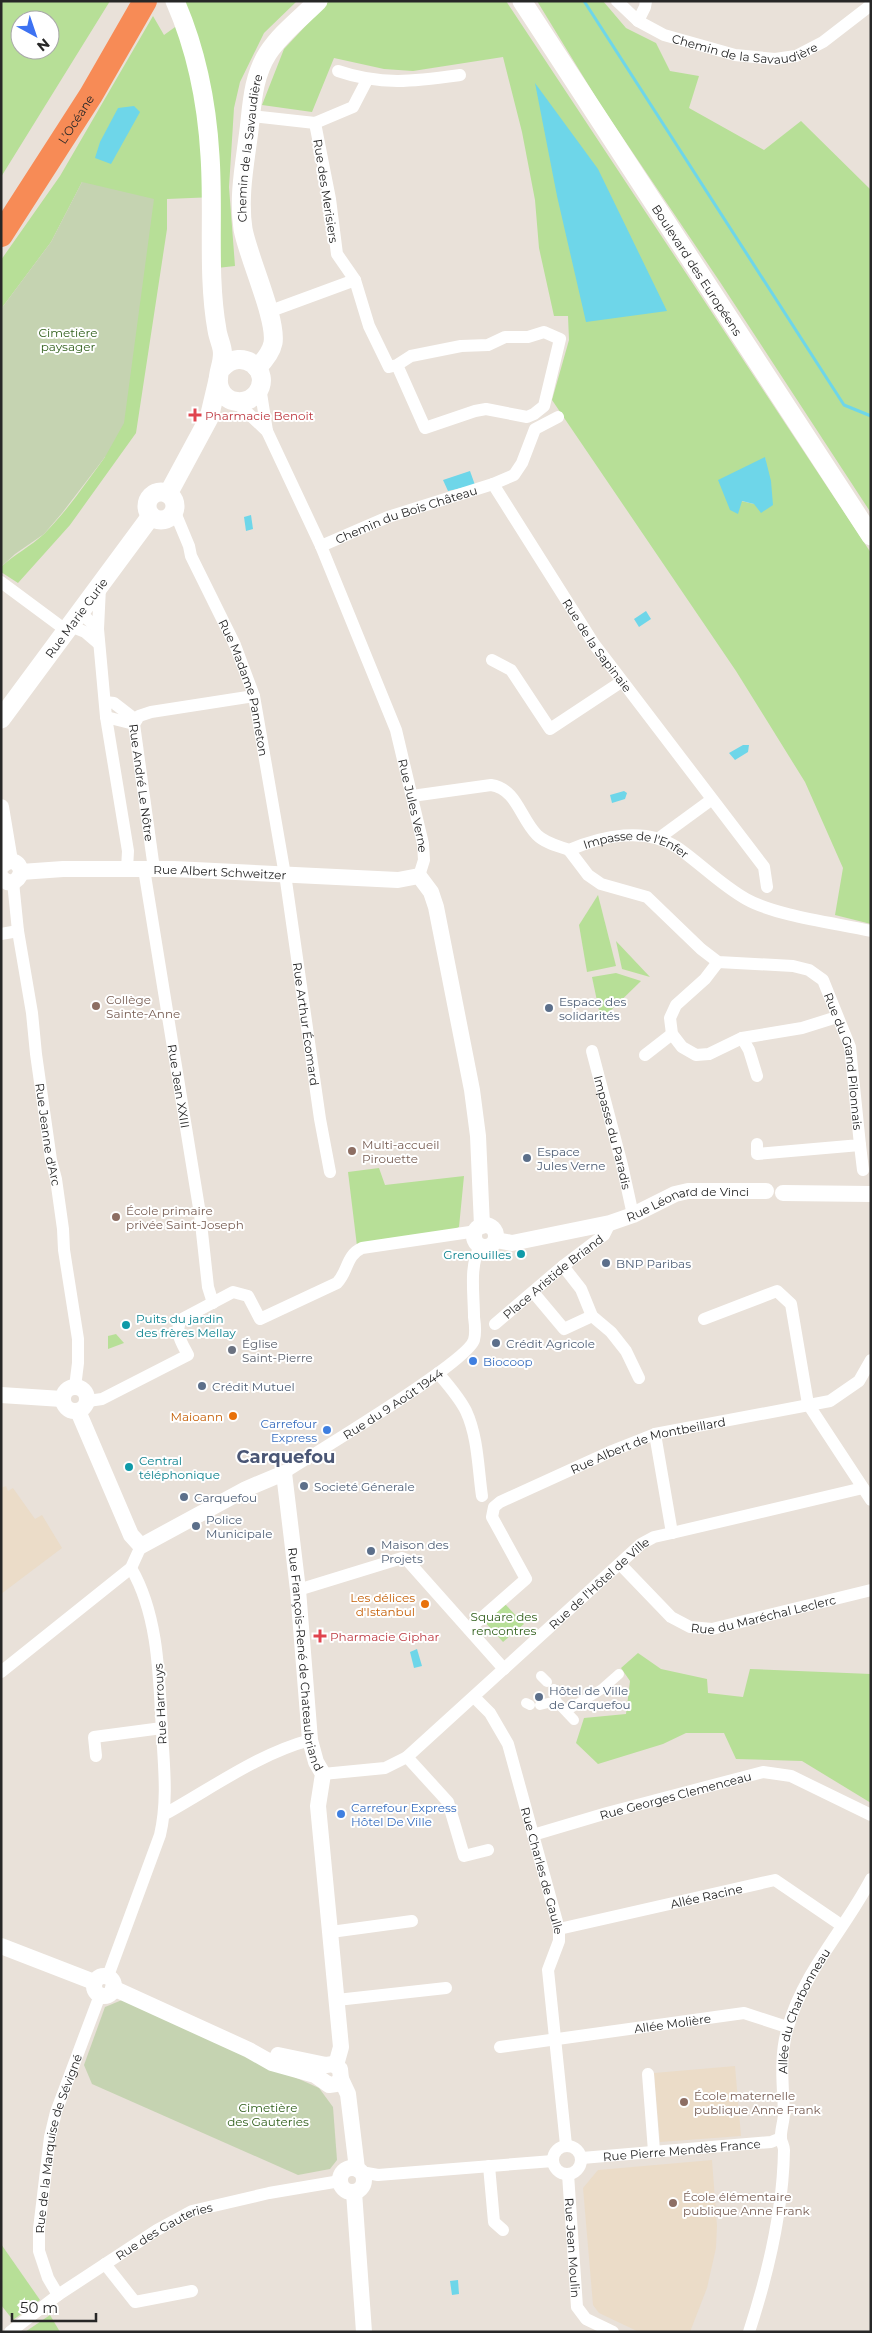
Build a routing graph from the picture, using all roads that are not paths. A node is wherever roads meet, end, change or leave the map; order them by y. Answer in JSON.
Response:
{"nodes":[{"id":1,"x":128,"y":1,"type":"edge"},
{"id":2,"x":145,"y":1,"type":"edge"},
{"id":3,"x":318,"y":1,"type":"edge"},
{"id":4,"x":617,"y":1,"type":"edge"},
{"id":5,"x":646,"y":1,"type":"edge"},
{"id":6,"x":522,"y":2,"type":"edge"},
{"id":7,"x":177,"y":5,"type":"edge"},
{"id":8,"x":871,"y":5,"type":"edge"},
{"id":9,"x":638,"y":21,"type":"junction"},
{"id":10,"x":338,"y":71,"type":"dead end"},
{"id":11,"x":460,"y":75,"type":"dead end"},
{"id":12,"x":367,"y":80,"type":"junction"},
{"id":13,"x":251,"y":116,"type":"junction"},
{"id":14,"x":315,"y":123,"type":"junction"},
{"id":15,"x":1,"y":209,"type":"edge"},
{"id":16,"x":1,"y":235,"type":"edge"},
{"id":17,"x":355,"y":280,"type":"junction"},
{"id":18,"x":215,"y":305,"type":"junction"},
{"id":19,"x":268,"y":312,"type":"junction"},
{"id":20,"x":253,"y":364,"type":"junction"},
{"id":21,"x":397,"y":365,"type":"junction"},
{"id":22,"x":220,"y":374,"type":"junction"},
{"id":23,"x":260,"y":387,"type":"junction"},
{"id":24,"x":233,"y":401,"type":"junction"},
{"id":25,"x":558,"y":417,"type":"dead end"},
{"id":26,"x":209,"y":418,"type":"junction"},
{"id":27,"x":267,"y":431,"type":"junction"},
{"id":28,"x":493,"y":484,"type":"junction"},
{"id":29,"x":171,"y":502,"type":"junction"},
{"id":30,"x":871,"y":536,"type":"edge"},
{"id":31,"x":321,"y":546,"type":"junction"},
{"id":32,"x":1,"y":582,"type":"edge"},
{"id":33,"x":100,"y":585,"type":"junction"},
{"id":34,"x":72,"y":623,"type":"junction"},
{"id":35,"x":98,"y":629,"type":"junction"},
{"id":36,"x":99,"y":644,"type":"junction"},
{"id":37,"x":492,"y":660,"type":"dead end"},
{"id":38,"x":621,"y":682,"type":"junction"},
{"id":39,"x":254,"y":696,"type":"junction"},
{"id":40,"x":105,"y":702,"type":"junction"},
{"id":41,"x":106,"y":717,"type":"junction"},
{"id":42,"x":1,"y":719,"type":"edge"},
{"id":43,"x":135,"y":722,"type":"junction"},
{"id":44,"x":412,"y":796,"type":"junction"},
{"id":45,"x":711,"y":800,"type":"junction"},
{"id":46,"x":1,"y":807,"type":"edge"},
{"id":47,"x":659,"y":838,"type":"junction"},
{"id":48,"x":569,"y":850,"type":"junction"},
{"id":49,"x":149,"y":869,"type":"junction"},
{"id":50,"x":127,"y":870,"type":"junction"},
{"id":51,"x":9,"y":872,"type":"edge"},
{"id":52,"x":285,"y":875,"type":"junction"},
{"id":53,"x":419,"y":876,"type":"junction"},
{"id":54,"x":767,"y":887,"type":"dead end"},
{"id":55,"x":871,"y":930,"type":"edge"},
{"id":56,"x":18,"y":931,"type":"junction"},
{"id":57,"x":1,"y":934,"type":"edge"},
{"id":58,"x":718,"y":962,"type":"junction"},
{"id":59,"x":837,"y":1017,"type":"junction"},
{"id":60,"x":672,"y":1034,"type":"junction"},
{"id":61,"x":742,"y":1038,"type":"junction"},
{"id":62,"x":592,"y":1051,"type":"dead end"},
{"id":63,"x":645,"y":1055,"type":"dead end"},
{"id":64,"x":757,"y":1076,"type":"dead end"},
{"id":65,"x":757,"y":1144,"type":"dead end"},
{"id":66,"x":860,"y":1145,"type":"junction"},
{"id":67,"x":863,"y":1170,"type":"dead end"},
{"id":68,"x":330,"y":1172,"type":"dead end"},
{"id":69,"x":871,"y":1194,"type":"edge"},
{"id":70,"x":633,"y":1215,"type":"junction"},
{"id":71,"x":610,"y":1223,"type":"junction"},
{"id":72,"x":479,"y":1235,"type":"junction"},
{"id":73,"x":563,"y":1266,"type":"junction"},
{"id":74,"x":533,"y":1292,"type":"junction"},
{"id":75,"x":213,"y":1303,"type":"junction"},
{"id":76,"x":592,"y":1316,"type":"junction"},
{"id":77,"x":704,"y":1319,"type":"dead end"},
{"id":78,"x":494,"y":1324,"type":"dead end"},
{"id":79,"x":871,"y":1360,"type":"edge"},
{"id":80,"x":438,"y":1373,"type":"junction"},
{"id":81,"x":639,"y":1378,"type":"dead end"},
{"id":82,"x":75,"y":1387,"type":"junction"},
{"id":83,"x":1,"y":1395,"type":"edge"},
{"id":84,"x":62,"y":1400,"type":"junction"},
{"id":85,"x":808,"y":1404,"type":"junction"},
{"id":86,"x":83,"y":1406,"type":"junction"},
{"id":87,"x":655,"y":1434,"type":"junction"},
{"id":88,"x":284,"y":1473,"type":"junction"},
{"id":89,"x":864,"y":1488,"type":"junction"},
{"id":90,"x":482,"y":1496,"type":"dead end"},
{"id":91,"x":871,"y":1500,"type":"edge"},
{"id":92,"x":672,"y":1533,"type":"junction"},
{"id":93,"x":140,"y":1546,"type":"junction"},
{"id":94,"x":620,"y":1564,"type":"junction"},
{"id":95,"x":131,"y":1568,"type":"junction"},
{"id":96,"x":298,"y":1590,"type":"junction"},
{"id":97,"x":871,"y":1590,"type":"edge"},
{"id":98,"x":469,"y":1629,"type":"junction"},
{"id":99,"x":504,"y":1669,"type":"junction"},
{"id":100,"x":1,"y":1672,"type":"edge"},
{"id":101,"x":619,"y":1674,"type":"dead end"},
{"id":102,"x":548,"y":1683,"type":"dead end"},
{"id":103,"x":474,"y":1697,"type":"junction"},
{"id":104,"x":556,"y":1700,"type":"junction"},
{"id":105,"x":532,"y":1704,"type":"dead end"},
{"id":106,"x":566,"y":1711,"type":"junction"},
{"id":107,"x":574,"y":1720,"type":"dead end"},
{"id":108,"x":162,"y":1728,"type":"junction"},
{"id":109,"x":310,"y":1740,"type":"junction"},
{"id":110,"x":96,"y":1756,"type":"dead end"},
{"id":111,"x":407,"y":1758,"type":"junction"},
{"id":112,"x":323,"y":1774,"type":"junction"},
{"id":113,"x":165,"y":1814,"type":"junction"},
{"id":114,"x":871,"y":1815,"type":"edge"},
{"id":115,"x":533,"y":1835,"type":"junction"},
{"id":116,"x":488,"y":1850,"type":"dead end"},
{"id":117,"x":871,"y":1879,"type":"edge"},
{"id":118,"x":412,"y":1921,"type":"dead end"},
{"id":119,"x":841,"y":1925,"type":"junction"},
{"id":120,"x":560,"y":1929,"type":"junction"},
{"id":121,"x":331,"y":1932,"type":"junction"},
{"id":122,"x":1,"y":1946,"type":"edge"},
{"id":123,"x":104,"y":1985,"type":"junction"},
{"id":124,"x":446,"y":1988,"type":"dead end"},
{"id":125,"x":337,"y":2000,"type":"junction"},
{"id":126,"x":788,"y":2027,"type":"junction"},
{"id":127,"x":556,"y":2040,"type":"junction"},
{"id":128,"x":500,"y":2047,"type":"dead end"},
{"id":129,"x":648,"y":2074,"type":"dead end"},
{"id":130,"x":331,"y":2075,"type":"junction"},
{"id":131,"x":780,"y":2138,"type":"junction"},
{"id":132,"x":566,"y":2145,"type":"junction"},
{"id":133,"x":654,"y":2151,"type":"junction"},
{"id":134,"x":582,"y":2158,"type":"junction"},
{"id":135,"x":553,"y":2161,"type":"junction"},
{"id":136,"x":489,"y":2166,"type":"junction"},
{"id":137,"x":568,"y":2174,"type":"junction"},
{"id":138,"x":357,"y":2177,"type":"junction"},
{"id":139,"x":504,"y":2230,"type":"dead end"},
{"id":140,"x":105,"y":2264,"type":"junction"},
{"id":141,"x":192,"y":2291,"type":"dead end"},
{"id":142,"x":58,"y":2295,"type":"junction"},
{"id":143,"x":15,"y":2328,"type":"edge"},
{"id":144,"x":364,"y":2332,"type":"edge"},
{"id":145,"x":613,"y":2332,"type":"edge"},
{"id":146,"x":749,"y":2332,"type":"edge"}],
"edges":[{"from":1,"to":15,"type":"highway","name":"L’Océane"},
{"from":2,"to":16,"type":"highway","name":"L’Océane"},
{"from":3,"to":13,"type":"main road","name":"Chemin de la Savaudière"},
{"from":4,"to":9,"type":"street","name":"Chemin de la Savaudière"},
{"from":5,"to":9,"type":"street"},
{"from":6,"to":30,"type":"main road","name":"Boulevard des Européens"},
{"from":7,"to":18,"type":"main road"},
{"from":8,"to":9,"type":"street","name":"Chemin de la Savaudière"},
{"from":10,"to":12,"type":"street"},
{"from":11,"to":12,"type":"street"},
{"from":12,"to":14,"type":"street"},
{"from":13,"to":14,"type":"street"},
{"from":13,"to":19,"type":"main road","name":"Chemin de la Savaudière"},
{"from":14,"to":17,"type":"street","name":"Rue des Merisiers"},
{"from":17,"to":19,"type":"street"},
{"from":17,"to":21,"type":"street","name":"Rue des Merisiers"},
{"from":18,"to":20,"type":"main road"},
{"from":18,"to":22,"type":"main road"},
{"from":19,"to":20,"type":"main road","name":"Chemin de la Savaudière"},
{"from":20,"to":22,"type":"main road"},
{"from":20,"to":23,"type":"main road"},
{"from":21,"to":21,"type":"street"},
{"from":22,"to":24,"type":"main road"},
{"from":22,"to":26,"type":"main road"},
{"from":23,"to":24,"type":"main road"},
{"from":23,"to":27,"type":"street","name":"Rue Jules Verne"},
{"from":24,"to":26,"type":"main road"},
{"from":24,"to":27,"type":"street","name":"Rue Jules Verne"},
{"from":25,"to":28,"type":"street","name":"Chemin du Bois Château"},
{"from":26,"to":29,"type":"main road"},
{"from":27,"to":31,"type":"street","name":"Rue Jules Verne"},
{"from":28,"to":31,"type":"street","name":"Chemin du Bois Château"},
{"from":28,"to":38,"type":"street","name":"Rue de la Sapinaie"},
{"from":29,"to":33,"type":"main road","name":"Rue Marie Curie"},
{"from":29,"to":39,"type":"street","name":"Rue Madame Panneton"},
{"from":31,"to":44,"type":"street","name":"Rue Jules Verne"},
{"from":32,"to":34,"type":"street"},
{"from":33,"to":34,"type":"main road","name":"Rue Marie Curie"},
{"from":33,"to":35,"type":"street","name":"Rue André Le Nôtre"},
{"from":34,"to":35,"type":"street"},
{"from":34,"to":36,"type":"street"},
{"from":34,"to":42,"type":"main road","name":"Rue Marie Curie"},
{"from":35,"to":36,"type":"street","name":"Rue André Le Nôtre"},
{"from":36,"to":40,"type":"street","name":"Rue André Le Nôtre"},
{"from":37,"to":38,"type":"street"},
{"from":38,"to":45,"type":"street","name":"Rue de la Sapinaie"},
{"from":39,"to":43,"type":"street"},
{"from":39,"to":52,"type":"street","name":"Rue Madame Panneton"},
{"from":40,"to":41,"type":"street","name":"Rue André Le Nôtre"},
{"from":40,"to":43,"type":"street","name":"Rue André Le Nôtre"},
{"from":41,"to":43,"type":"street","name":"Rue André Le Nôtre"},
{"from":41,"to":50,"type":"street","name":"Rue André Le Nôtre"},
{"from":43,"to":49,"type":"street","name":"Rue André Le Nôtre"},
{"from":44,"to":48,"type":"street","name":"Impasse de l'Enfer"},
{"from":44,"to":53,"type":"street","name":"Rue Jules Verne"},
{"from":45,"to":47,"type":"street"},
{"from":45,"to":54,"type":"street","name":"Rue de la Sapinaie"},
{"from":46,"to":51,"type":"street"},
{"from":47,"to":48,"type":"street","name":"Impasse de l'Enfer"},
{"from":47,"to":55,"type":"street","name":"Impasse de l'Enfer"},
{"from":48,"to":58,"type":"street"},
{"from":49,"to":50,"type":"street","name":"Rue Albert Schweitzer"},
{"from":49,"to":52,"type":"street","name":"Rue Albert Schweitzer"},
{"from":49,"to":75,"type":"street","name":"Rue Jean XXIII"},
{"from":50,"to":51,"type":"street","name":"Rue Albert Schweitzer"},
{"from":51,"to":56,"type":"street","name":"Rue Jeanne d'Arc"},
{"from":52,"to":53,"type":"street","name":"Rue Albert Schweitzer"},
{"from":52,"to":68,"type":"street","name":"Rue Arthur Écomard"},
{"from":53,"to":72,"type":"street"},
{"from":56,"to":57,"type":"street"},
{"from":56,"to":82,"type":"street","name":"Rue Jeanne d'Arc"},
{"from":58,"to":59,"type":"street","name":"Rue du Grand Pilonnais"},
{"from":58,"to":60,"type":"street"},
{"from":59,"to":61,"type":"street"},
{"from":59,"to":66,"type":"street","name":"Rue du Grand Pilonnais"},
{"from":60,"to":61,"type":"street"},
{"from":60,"to":63,"type":"street"},
{"from":61,"to":64,"type":"street"},
{"from":62,"to":70,"type":"street","name":"Impasse du Paradis"},
{"from":65,"to":66,"type":"street","name":"Rue du Grand Pilonnais"},
{"from":66,"to":67,"type":"street","name":"Rue du Grand Pilonnais"},
{"from":69,"to":70,"type":"street","name":"Rue Léonard de Vinci"},
{"from":70,"to":71,"type":"street","name":"Rue Léonard de Vinci"},
{"from":71,"to":72,"type":"street","name":"Place Aristide Briand"},
{"from":71,"to":73,"type":"street","name":"Place Aristide Briand"},
{"from":72,"to":75,"type":"street"},
{"from":72,"to":80,"type":"street","name":"Rue du 9 Août 1944"},
{"from":73,"to":74,"type":"street","name":"Place Aristide Briand"},
{"from":73,"to":76,"type":"street"},
{"from":74,"to":76,"type":"street"},
{"from":74,"to":78,"type":"street","name":"Place Aristide Briand"},
{"from":75,"to":86,"type":"street"},
{"from":76,"to":81,"type":"street"},
{"from":77,"to":85,"type":"street"},
{"from":79,"to":85,"type":"street","name":"Rue Albert de Montbeillard"},
{"from":80,"to":88,"type":"street","name":"Rue du 9 Août 1944"},
{"from":80,"to":90,"type":"street"},
{"from":82,"to":84,"type":"street"},
{"from":82,"to":86,"type":"street"},
{"from":83,"to":84,"type":"street"},
{"from":84,"to":86,"type":"street"},
{"from":85,"to":87,"type":"street","name":"Rue Albert de Montbeillard"},
{"from":85,"to":89,"type":"street"},
{"from":86,"to":93,"type":"street"},
{"from":87,"to":92,"type":"street"},
{"from":87,"to":98,"type":"street","name":"Rue Albert de Montbeillard"},
{"from":88,"to":93,"type":"street"},
{"from":88,"to":96,"type":"street","name":"Rue François-René de Chateaubriand"},
{"from":89,"to":91,"type":"street"},
{"from":89,"to":92,"type":"street","name":"Rue de l'Hôtel de Ville"},
{"from":92,"to":94,"type":"street","name":"Rue de l'Hôtel de Ville"},
{"from":93,"to":95,"type":"street"},
{"from":94,"to":97,"type":"street","name":"Rue du Maréchal Leclerc"},
{"from":94,"to":99,"type":"street","name":"Rue de l'Hôtel de Ville"},
{"from":95,"to":100,"type":"street"},
{"from":95,"to":108,"type":"street","name":"Rue Harrouys"},
{"from":96,"to":98,"type":"street"},
{"from":96,"to":109,"type":"street","name":"Rue François-René de Chateaubriand"},
{"from":98,"to":99,"type":"street"},
{"from":99,"to":103,"type":"street","name":"Rue de l'Hôtel de Ville"},
{"from":101,"to":106,"type":"street"},
{"from":102,"to":104,"type":"street"},
{"from":103,"to":111,"type":"street","name":"Rue de l'Hôtel de Ville"},
{"from":103,"to":115,"type":"street","name":"Rue Charles de Gaulle"},
{"from":104,"to":105,"type":"street"},
{"from":104,"to":106,"type":"street"},
{"from":106,"to":107,"type":"street"},
{"from":108,"to":110,"type":"street"},
{"from":108,"to":113,"type":"street","name":"Rue Harrouys"},
{"from":109,"to":112,"type":"street","name":"Rue François-René de Chateaubriand"},
{"from":109,"to":113,"type":"street"},
{"from":111,"to":112,"type":"street","name":"Rue de l'Hôtel de Ville"},
{"from":111,"to":116,"type":"street"},
{"from":112,"to":121,"type":"street","name":"Rue François-René de Chateaubriand"},
{"from":113,"to":123,"type":"street","name":"Rue de la Marquise de Sévigné"},
{"from":114,"to":115,"type":"street","name":"Rue Georges Clemenceau"},
{"from":115,"to":120,"type":"street","name":"Rue Charles de Gaulle"},
{"from":117,"to":119,"type":"street","name":"Allée du Charbonneau"},
{"from":118,"to":121,"type":"street"},
{"from":119,"to":120,"type":"street","name":"Allée Racine"},
{"from":119,"to":126,"type":"street","name":"Allée du Charbonneau"},
{"from":120,"to":127,"type":"street","name":"Rue Charles de Gaulle"},
{"from":121,"to":125,"type":"street","name":"Rue François-René de Chateaubriand"},
{"from":122,"to":123,"type":"street"},
{"from":123,"to":130,"type":"street"},
{"from":123,"to":142,"type":"street","name":"Rue de la Marquise de Sévigné"},
{"from":124,"to":125,"type":"street"},
{"from":125,"to":130,"type":"street","name":"Rue François-René de Chateaubriand"},
{"from":126,"to":127,"type":"street","name":"Allée Molière"},
{"from":126,"to":131,"type":"street","name":"Allée du Charbonneau"},
{"from":127,"to":128,"type":"street","name":"Allée Molière"},
{"from":127,"to":132,"type":"street","name":"Rue Charles de Gaulle"},
{"from":129,"to":133,"type":"street"},
{"from":130,"to":138,"type":"street","name":"Rue François-René de Chateaubriand"},
{"from":131,"to":133,"type":"street","name":"Rue Pierre Mendès France"},
{"from":131,"to":146,"type":"street","name":"Allée du Charbonneau"},
{"from":132,"to":134,"type":"street"},
{"from":132,"to":135,"type":"street"},
{"from":133,"to":134,"type":"street","name":"Rue Pierre Mendès France"},
{"from":134,"to":137,"type":"street"},
{"from":135,"to":136,"type":"street"},
{"from":135,"to":137,"type":"street"},
{"from":136,"to":138,"type":"street"},
{"from":136,"to":139,"type":"street"},
{"from":137,"to":145,"type":"street","name":"Rue Jean Moulin"},
{"from":138,"to":140,"type":"street","name":"Rue des Gauteries"},
{"from":138,"to":144,"type":"street","name":"Rue François-René de Chateaubriand"},
{"from":140,"to":141,"type":"street"},
{"from":140,"to":142,"type":"street","name":"Rue des Gauteries"},
{"from":142,"to":143,"type":"street","name":"Rue des Gauteries"}]}
